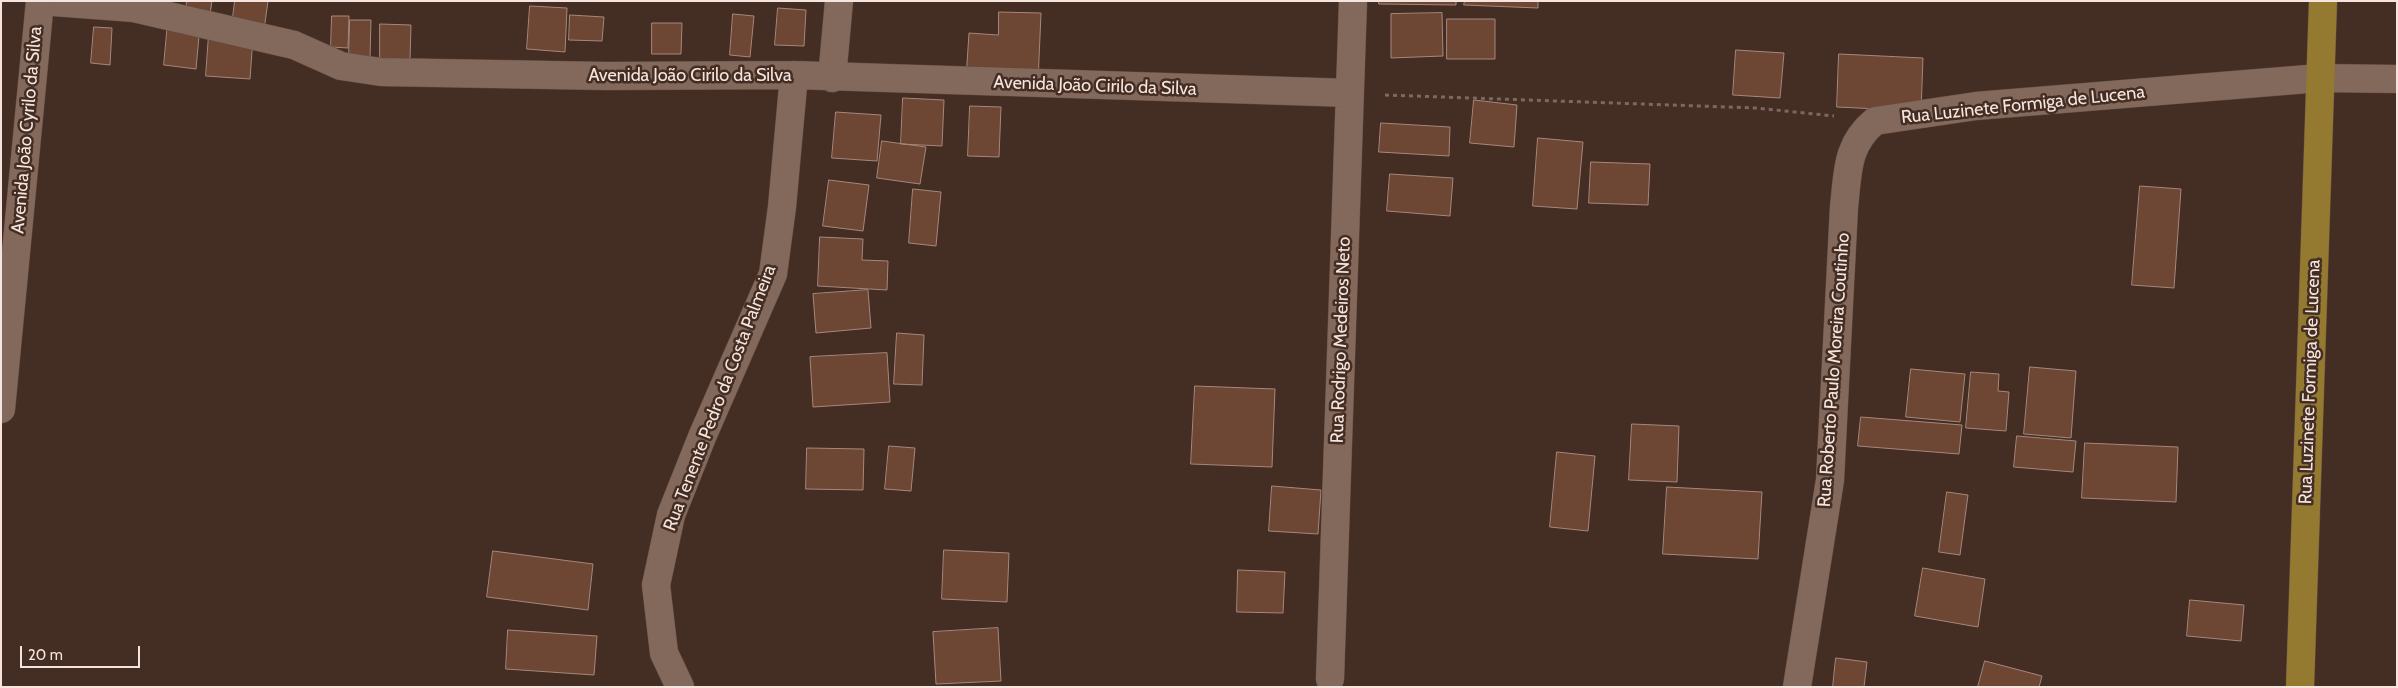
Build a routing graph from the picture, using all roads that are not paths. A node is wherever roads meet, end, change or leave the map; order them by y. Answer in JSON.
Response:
{"nodes":[{"id":1,"x":40,"y":1,"type":"edge"},
{"id":2,"x":839,"y":1,"type":"edge"},
{"id":3,"x":1353,"y":1,"type":"edge"},
{"id":4,"x":2324,"y":1,"type":"edge"},
{"id":5,"x":794,"y":75,"type":"junction"},
{"id":6,"x":832,"y":78,"type":"junction"},
{"id":7,"x":2320,"y":78,"type":"junction"},
{"id":8,"x":2397,"y":79,"type":"edge"},
{"id":9,"x":1350,"y":94,"type":"junction"},
{"id":10,"x":1874,"y":121,"type":"joint"},
{"id":11,"x":1,"y":409,"type":"edge"},
{"id":12,"x":1330,"y":679,"type":"dead end"},
{"id":13,"x":680,"y":687,"type":"edge"},
{"id":14,"x":1797,"y":687,"type":"edge"},
{"id":15,"x":2300,"y":687,"type":"edge"}],
"edges":[{"from":1,"to":5,"type":"street","name":"Avenida João Cirilo da Silva"},
{"from":1,"to":11,"type":"street","name":"Avenida João Cyrilo da Silva"},
{"from":2,"to":6,"type":"street"},
{"from":3,"to":9,"type":"street","name":"Rua Rodrigo Medeiros Neto"},
{"from":4,"to":7,"type":"main road","name":"Rua Luzinete Formiga de Lucena"},
{"from":5,"to":6,"type":"street","name":"Avenida João Cirilo da Silva"},
{"from":5,"to":13,"type":"street","name":"Rua Tenente Pedro da Costa Palmeira"},
{"from":6,"to":9,"type":"street","name":"Avenida João Cirilo da Silva"},
{"from":7,"to":8,"type":"street","name":"Rua Luzinete Formiga de Lucena"},
{"from":7,"to":10,"type":"street","name":"Rua Luzinete Formiga de Lucena"},
{"from":7,"to":15,"type":"main road","name":"Rua Luzinete Formiga de Lucena"},
{"from":9,"to":12,"type":"street","name":"Rua Rodrigo Medeiros Neto"},
{"from":10,"to":14,"type":"street","name":"Rua Roberto Paulo Moreira Coutinho"}]}
